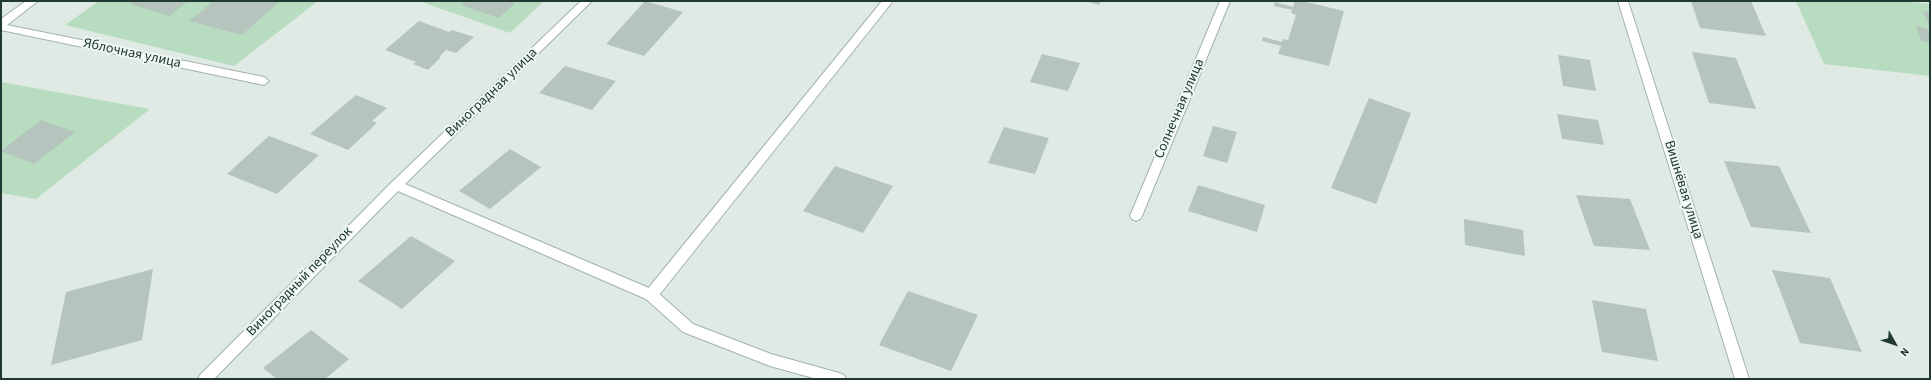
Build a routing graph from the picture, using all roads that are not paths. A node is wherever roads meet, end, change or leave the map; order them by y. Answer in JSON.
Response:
{"nodes":[{"id":1,"x":33,"y":1,"type":"edge"},
{"id":2,"x":588,"y":1,"type":"edge"},
{"id":3,"x":888,"y":1,"type":"edge"},
{"id":4,"x":1225,"y":1,"type":"edge"},
{"id":5,"x":1623,"y":1,"type":"edge"},
{"id":6,"x":1,"y":24,"type":"edge"},
{"id":7,"x":1,"y":27,"type":"edge"},
{"id":8,"x":264,"y":81,"type":"dead end"},
{"id":9,"x":396,"y":185,"type":"junction"},
{"id":10,"x":1136,"y":216,"type":"dead end"},
{"id":11,"x":651,"y":295,"type":"junction"},
{"id":12,"x":205,"y":379,"type":"edge"},
{"id":13,"x":839,"y":379,"type":"edge"},
{"id":14,"x":1742,"y":379,"type":"edge"}],
"edges":[{"from":1,"to":6,"type":"street"},
{"from":2,"to":9,"type":"street","name":"Виноградная улица"},
{"from":3,"to":11,"type":"street"},
{"from":4,"to":10,"type":"street","name":"Солнечная улица"},
{"from":5,"to":14,"type":"street","name":"Вишнёвая улица"},
{"from":7,"to":8,"type":"street","name":"Яблочная улица"},
{"from":9,"to":11,"type":"street"},
{"from":9,"to":12,"type":"street","name":"Виноградный переулок"},
{"from":11,"to":13,"type":"street"}]}
